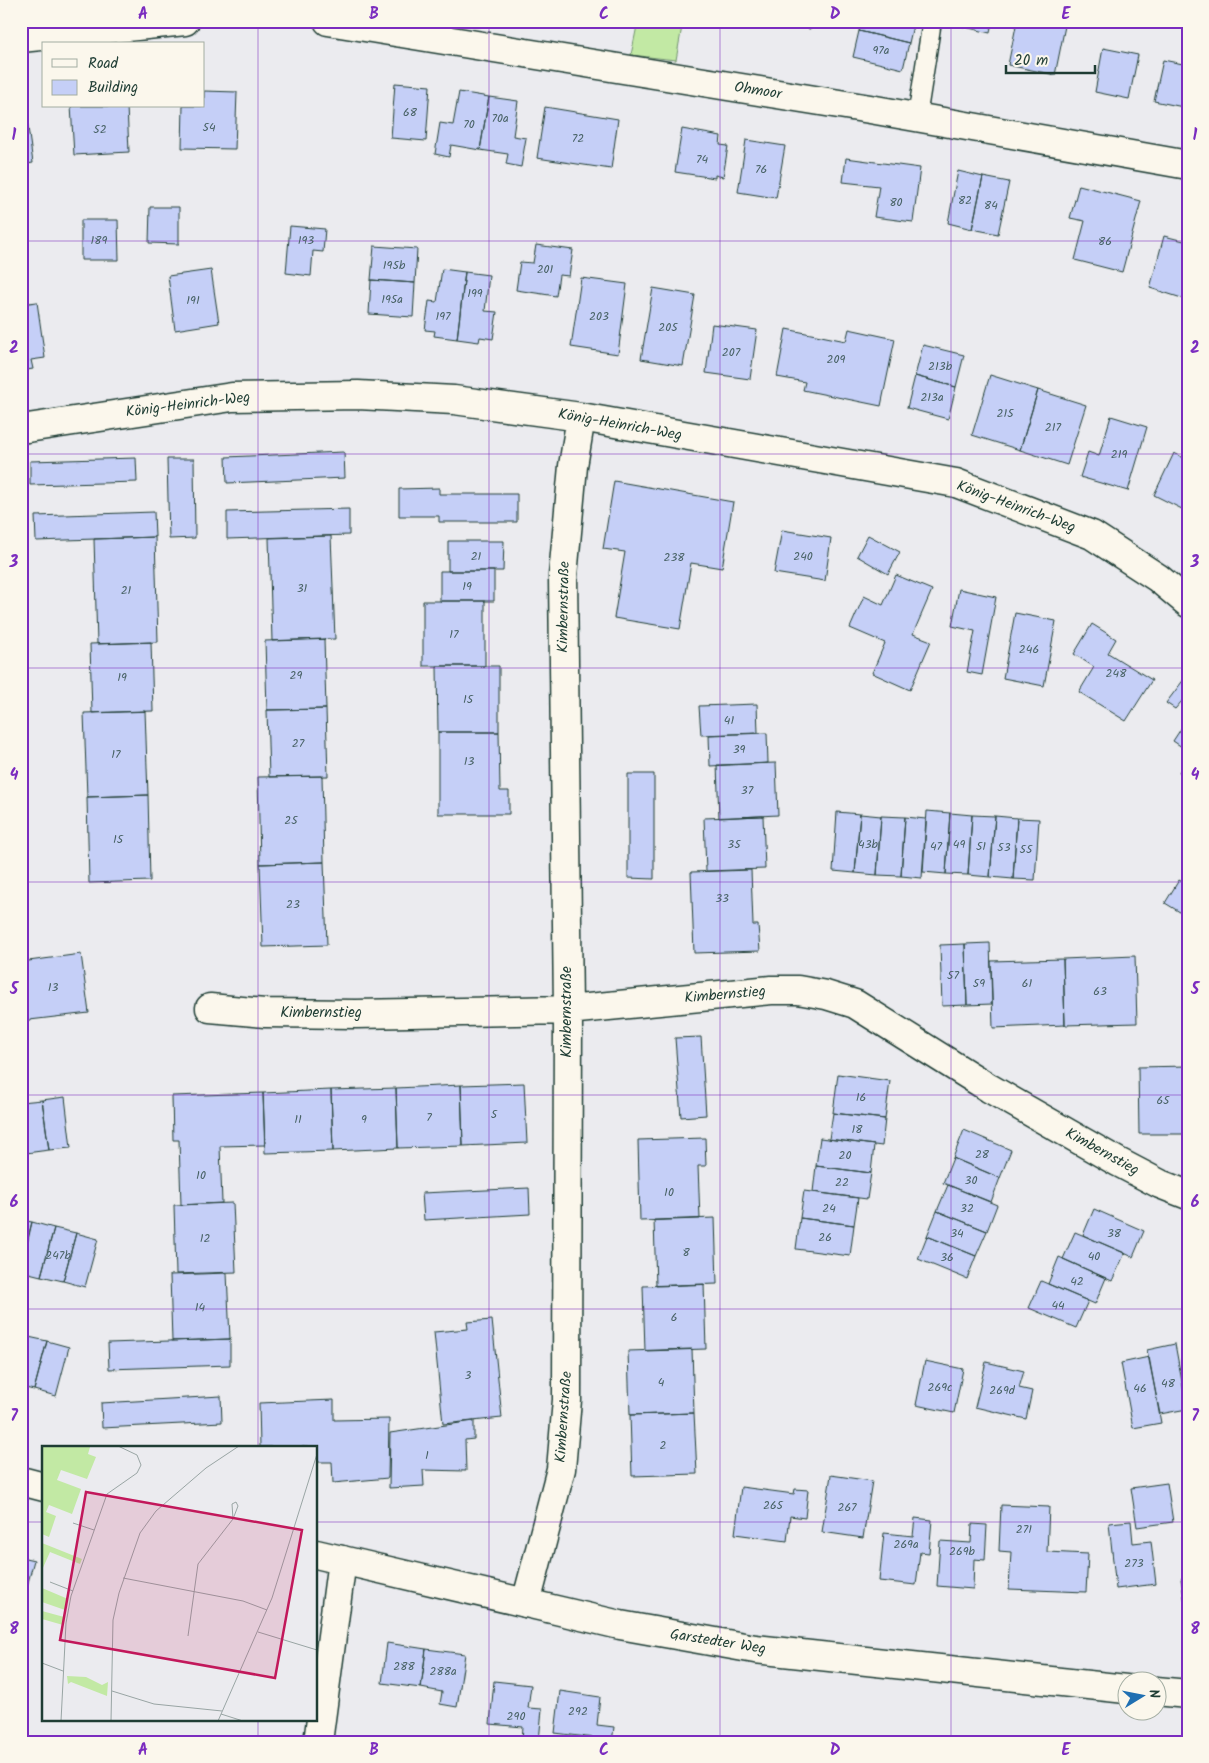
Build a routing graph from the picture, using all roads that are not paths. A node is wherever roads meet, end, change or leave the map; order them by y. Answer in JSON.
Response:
{"nodes":[{"id":1,"x":185,"y":21,"type":"edge"},
{"id":2,"x":328,"y":21,"type":"edge"},
{"id":3,"x":932,"y":21,"type":"edge"},
{"id":4,"x":411,"y":27,"type":"edge"},
{"id":5,"x":21,"y":38,"type":"edge"},
{"id":6,"x":917,"y":117,"type":"junction"},
{"id":7,"x":1188,"y":165,"type":"edge"},
{"id":8,"x":581,"y":417,"type":"junction"},
{"id":9,"x":21,"y":430,"type":"edge"},
{"id":10,"x":1188,"y":603,"type":"edge"},
{"id":11,"x":210,"y":1008,"type":"dead end"},
{"id":12,"x":568,"y":1010,"type":"junction"},
{"id":13,"x":1188,"y":1195,"type":"edge"},
{"id":14,"x":21,"y":1481,"type":"edge"},
{"id":15,"x":42,"y":1486,"type":"edge"},
{"id":16,"x":329,"y":1557,"type":"edge"},
{"id":17,"x":526,"y":1603,"type":"junction"},
{"id":18,"x":1116,"y":1688,"type":"edge"},
{"id":19,"x":1166,"y":1693,"type":"edge"},
{"id":20,"x":1188,"y":1694,"type":"edge"},
{"id":21,"x":318,"y":1742,"type":"edge"}],
"edges":[{"from":1,"to":5,"type":"street"},
{"from":2,"to":4,"type":"street","name":"Ohmoor"},
{"from":3,"to":6,"type":"lane"},
{"from":4,"to":6,"type":"street","name":"Ohmoor"},
{"from":6,"to":7,"type":"street","name":"Ohmoor"},
{"from":8,"to":9,"type":"street","name":"König-Heinrich-Weg"},
{"from":8,"to":10,"type":"street","name":"König-Heinrich-Weg"},
{"from":8,"to":12,"type":"street","name":"Kimbernstraße"},
{"from":11,"to":12,"type":"street","name":"Kimbernstieg"},
{"from":12,"to":13,"type":"street","name":"Kimbernstieg"},
{"from":12,"to":17,"type":"street","name":"Kimbernstraße"},
{"from":14,"to":15,"type":"street"},
{"from":16,"to":17,"type":"street","name":"Garstedter Weg"},
{"from":16,"to":21,"type":"street"},
{"from":17,"to":18,"type":"street","name":"Garstedter Weg"},
{"from":19,"to":20,"type":"street"}]}
